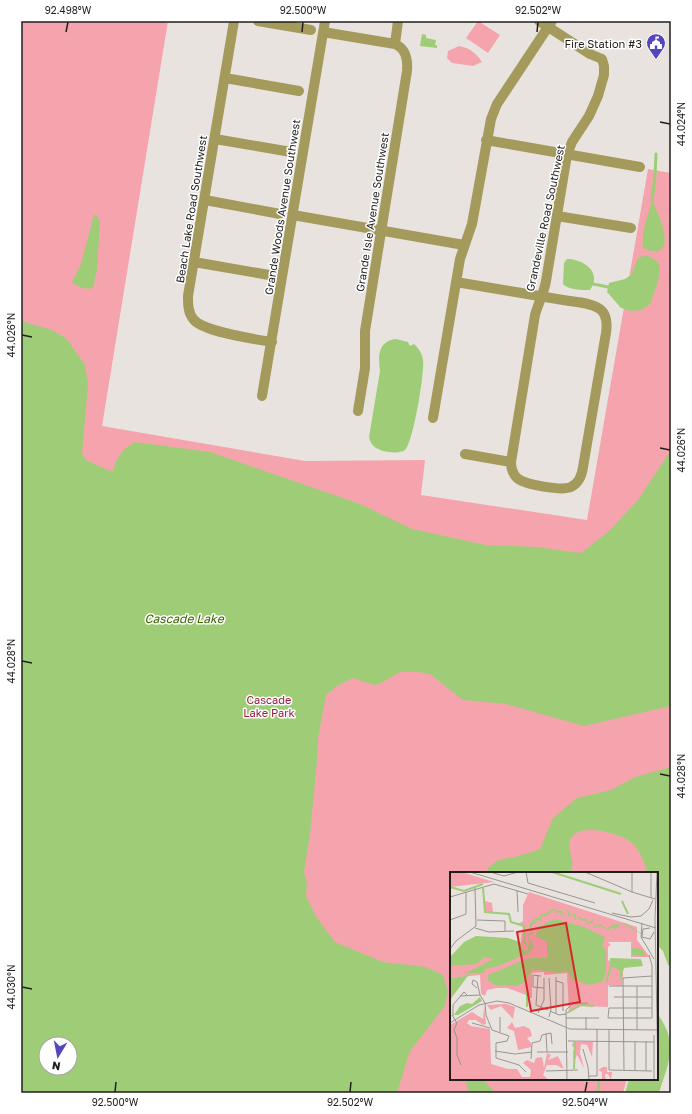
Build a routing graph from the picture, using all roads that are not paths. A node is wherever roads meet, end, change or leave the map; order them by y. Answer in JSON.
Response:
{"nodes":[{"id":1,"x":234,"y":21,"type":"edge"},
{"id":2,"x":258,"y":21,"type":"edge"},
{"id":3,"x":325,"y":21,"type":"edge"},
{"id":4,"x":398,"y":21,"type":"edge"},
{"id":5,"x":539,"y":21,"type":"edge"},
{"id":6,"x":550,"y":24,"type":"edge"},
{"id":7,"x":311,"y":30,"type":"dead end"},
{"id":8,"x":323,"y":32,"type":"junction"},
{"id":9,"x":395,"y":44,"type":"junction"},
{"id":10,"x":225,"y":78,"type":"junction"},
{"id":11,"x":299,"y":92,"type":"dead end"},
{"id":12,"x":215,"y":139,"type":"junction"},
{"id":13,"x":486,"y":140,"type":"junction"},
{"id":14,"x":290,"y":152,"type":"dead end"},
{"id":15,"x":567,"y":155,"type":"junction"},
{"id":16,"x":640,"y":167,"type":"dead end"},
{"id":17,"x":204,"y":200,"type":"junction"},
{"id":18,"x":280,"y":214,"type":"dead end"},
{"id":19,"x":293,"y":215,"type":"junction"},
{"id":20,"x":557,"y":216,"type":"junction"},
{"id":21,"x":631,"y":228,"type":"dead end"},
{"id":22,"x":381,"y":230,"type":"junction"},
{"id":23,"x":464,"y":244,"type":"junction"},
{"id":24,"x":194,"y":262,"type":"junction"},
{"id":25,"x":270,"y":275,"type":"dead end"},
{"id":26,"x":456,"y":282,"type":"junction"},
{"id":27,"x":541,"y":296,"type":"junction"},
{"id":28,"x":272,"y":342,"type":"junction"},
{"id":29,"x":262,"y":396,"type":"dead end"},
{"id":30,"x":358,"y":411,"type":"dead end"},
{"id":31,"x":433,"y":418,"type":"dead end"},
{"id":32,"x":465,"y":454,"type":"dead end"},
{"id":33,"x":511,"y":462,"type":"junction"}],
"edges":[{"from":1,"to":10,"type":"street","name":"Beach Lake Road Southwest"},
{"from":2,"to":7,"type":"street"},
{"from":3,"to":8,"type":"street","name":"Grande Woods Avenue Southwest"},
{"from":4,"to":9,"type":"street"},
{"from":5,"to":6,"type":"street","name":"Grandeville Road Southwest"},
{"from":6,"to":13,"type":"street"},
{"from":6,"to":15,"type":"street","name":"Grandeville Road Southwest"},
{"from":8,"to":9,"type":"street"},
{"from":8,"to":19,"type":"street","name":"Grande Woods Avenue Southwest"},
{"from":9,"to":22,"type":"street","name":"Grande Isle Avenue Southwest"},
{"from":10,"to":11,"type":"street"},
{"from":10,"to":12,"type":"street","name":"Beach Lake Road Southwest"},
{"from":12,"to":14,"type":"street"},
{"from":12,"to":17,"type":"street","name":"Beach Lake Road Southwest"},
{"from":13,"to":15,"type":"street"},
{"from":13,"to":23,"type":"street"},
{"from":15,"to":16,"type":"street"},
{"from":15,"to":20,"type":"street","name":"Grandeville Road Southwest"},
{"from":17,"to":18,"type":"street"},
{"from":17,"to":24,"type":"street","name":"Beach Lake Road Southwest"},
{"from":19,"to":22,"type":"street"},
{"from":19,"to":28,"type":"street","name":"Grande Woods Avenue Southwest"},
{"from":20,"to":21,"type":"street"},
{"from":20,"to":27,"type":"street","name":"Grandeville Road Southwest"},
{"from":22,"to":23,"type":"street"},
{"from":22,"to":30,"type":"street","name":"Grande Isle Avenue Southwest"},
{"from":23,"to":26,"type":"street"},
{"from":24,"to":25,"type":"street"},
{"from":24,"to":28,"type":"street","name":"Beach Lake Road Southwest"},
{"from":26,"to":27,"type":"street"},
{"from":26,"to":31,"type":"street"},
{"from":27,"to":33,"type":"street","name":"Grandeville Road Southwest"},
{"from":27,"to":33,"type":"street"},
{"from":28,"to":29,"type":"street","name":"Grande Woods Avenue Southwest"},
{"from":32,"to":33,"type":"street"}]}
